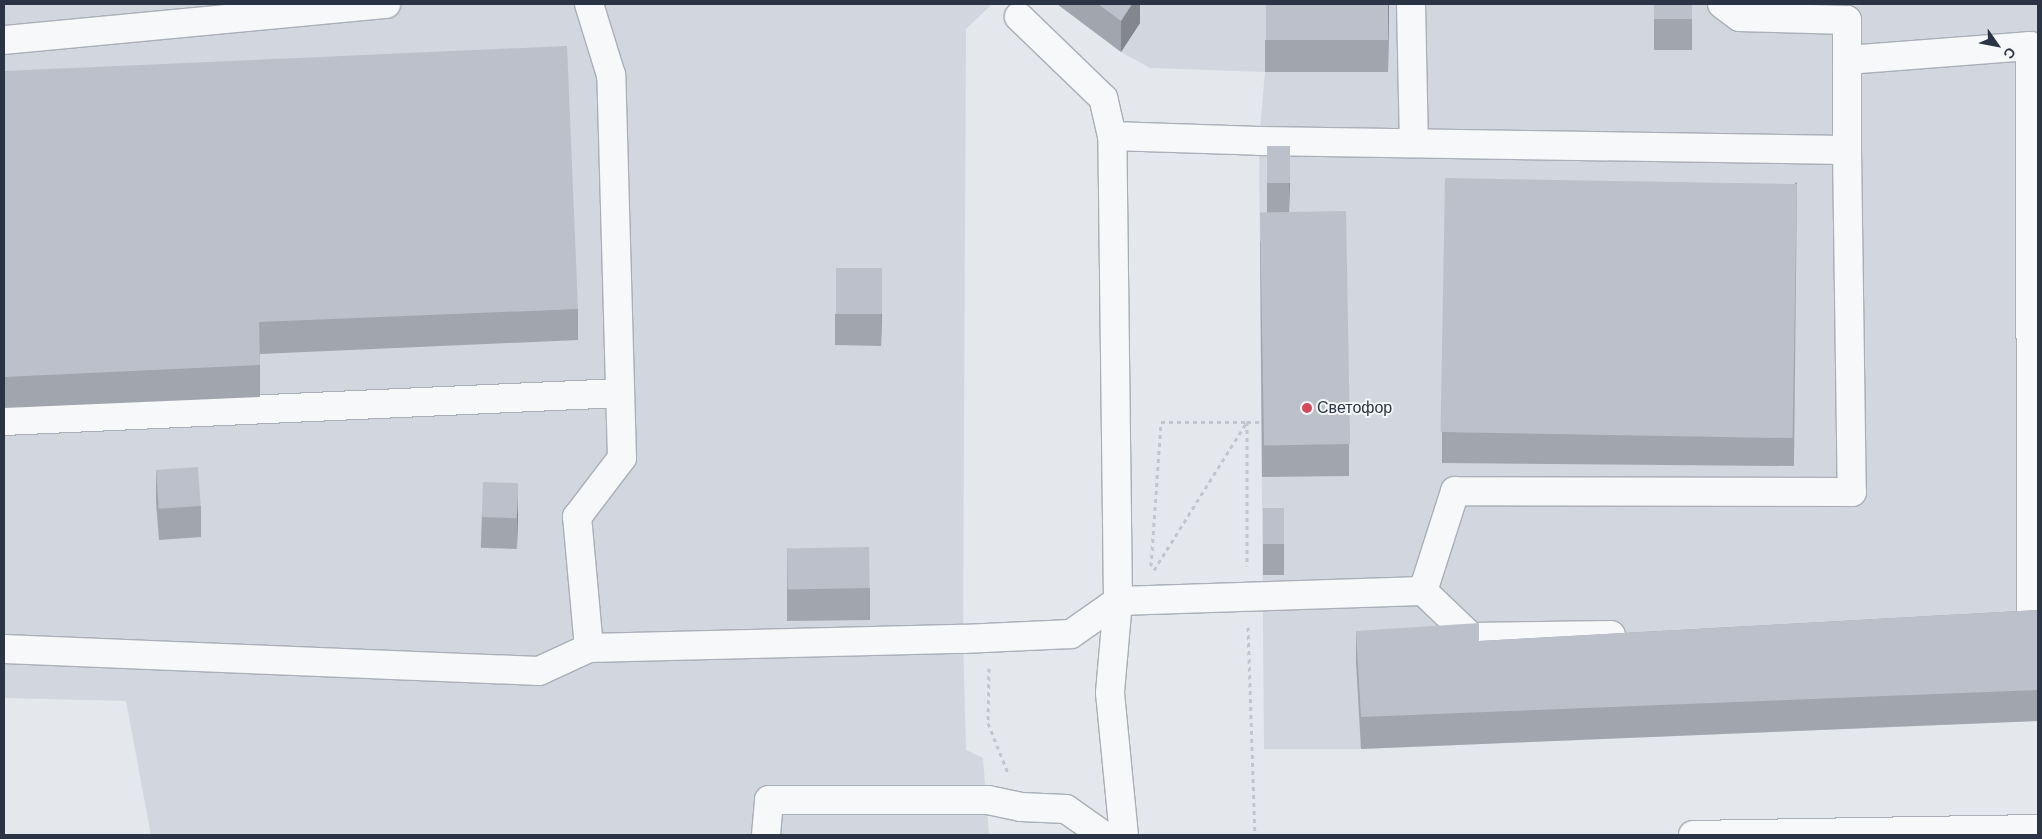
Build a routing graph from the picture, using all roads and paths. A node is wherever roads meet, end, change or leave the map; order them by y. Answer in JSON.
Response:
{"nodes":[{"id":1,"x":386,"y":4,"type":"edge"},
{"id":2,"x":589,"y":4,"type":"edge"},
{"id":3,"x":1411,"y":4,"type":"edge"},
{"id":4,"x":1722,"y":4,"type":"edge"},
{"id":5,"x":1019,"y":17,"type":"dead end"},
{"id":6,"x":4,"y":40,"type":"edge"},
{"id":7,"x":1848,"y":60,"type":"junction"},
{"id":8,"x":1112,"y":136,"type":"junction"},
{"id":9,"x":1414,"y":143,"type":"junction"},
{"id":10,"x":1847,"y":150,"type":"junction"},
{"id":11,"x":620,"y":392,"type":"junction"},
{"id":12,"x":4,"y":421,"type":"edge"},
{"id":13,"x":1247,"y":422,"type":"junction"},
{"id":14,"x":1262,"y":422,"type":"edge"},
{"id":15,"x":1160,"y":574,"type":"dead end"},
{"id":16,"x":1150,"y":575,"type":"junction"},
{"id":17,"x":1423,"y":591,"type":"junction"},
{"id":18,"x":1247,"y":596,"type":"junction"},
{"id":19,"x":1118,"y":601,"type":"junction"},
{"id":20,"x":1992,"y":629,"type":"edge"},
{"id":21,"x":1638,"y":634,"type":"edge"},
{"id":22,"x":989,"y":638,"type":"junction"},
{"id":23,"x":589,"y":648,"type":"junction"},
{"id":24,"x":4,"y":650,"type":"edge"},
{"id":25,"x":1021,"y":806,"type":"junction"},
{"id":26,"x":2038,"y":830,"type":"edge"},
{"id":27,"x":766,"y":835,"type":"edge"},
{"id":28,"x":1103,"y":835,"type":"edge"},
{"id":29,"x":1124,"y":835,"type":"edge"},
{"id":30,"x":1254,"y":835,"type":"edge"},
{"id":31,"x":1694,"y":835,"type":"edge"}],
"edges":[{"from":1,"to":6,"type":"street"},
{"from":2,"to":11,"type":"street"},
{"from":3,"to":9,"type":"street"},
{"from":4,"to":7,"type":"street"},
{"from":5,"to":8,"type":"street"},
{"from":7,"to":10,"type":"street"},
{"from":7,"to":20,"type":"street"},
{"from":8,"to":9,"type":"street"},
{"from":8,"to":19,"type":"street"},
{"from":9,"to":10,"type":"street"},
{"from":10,"to":17,"type":"street"},
{"from":11,"to":12,"type":"street"},
{"from":11,"to":23,"type":"street"},
{"from":13,"to":14,"type":"path"},
{"from":13,"to":16,"type":"path"},
{"from":13,"to":16,"type":"path"},
{"from":13,"to":18,"type":"path"},
{"from":15,"to":16,"type":"path"},
{"from":17,"to":18,"type":"street"},
{"from":17,"to":21,"type":"street"},
{"from":18,"to":19,"type":"street"},
{"from":18,"to":30,"type":"path"},
{"from":19,"to":22,"type":"street"},
{"from":19,"to":29,"type":"street"},
{"from":22,"to":23,"type":"street"},
{"from":22,"to":25,"type":"path"},
{"from":23,"to":24,"type":"street"},
{"from":25,"to":27,"type":"street"},
{"from":25,"to":28,"type":"street"},
{"from":26,"to":31,"type":"street"}]}
